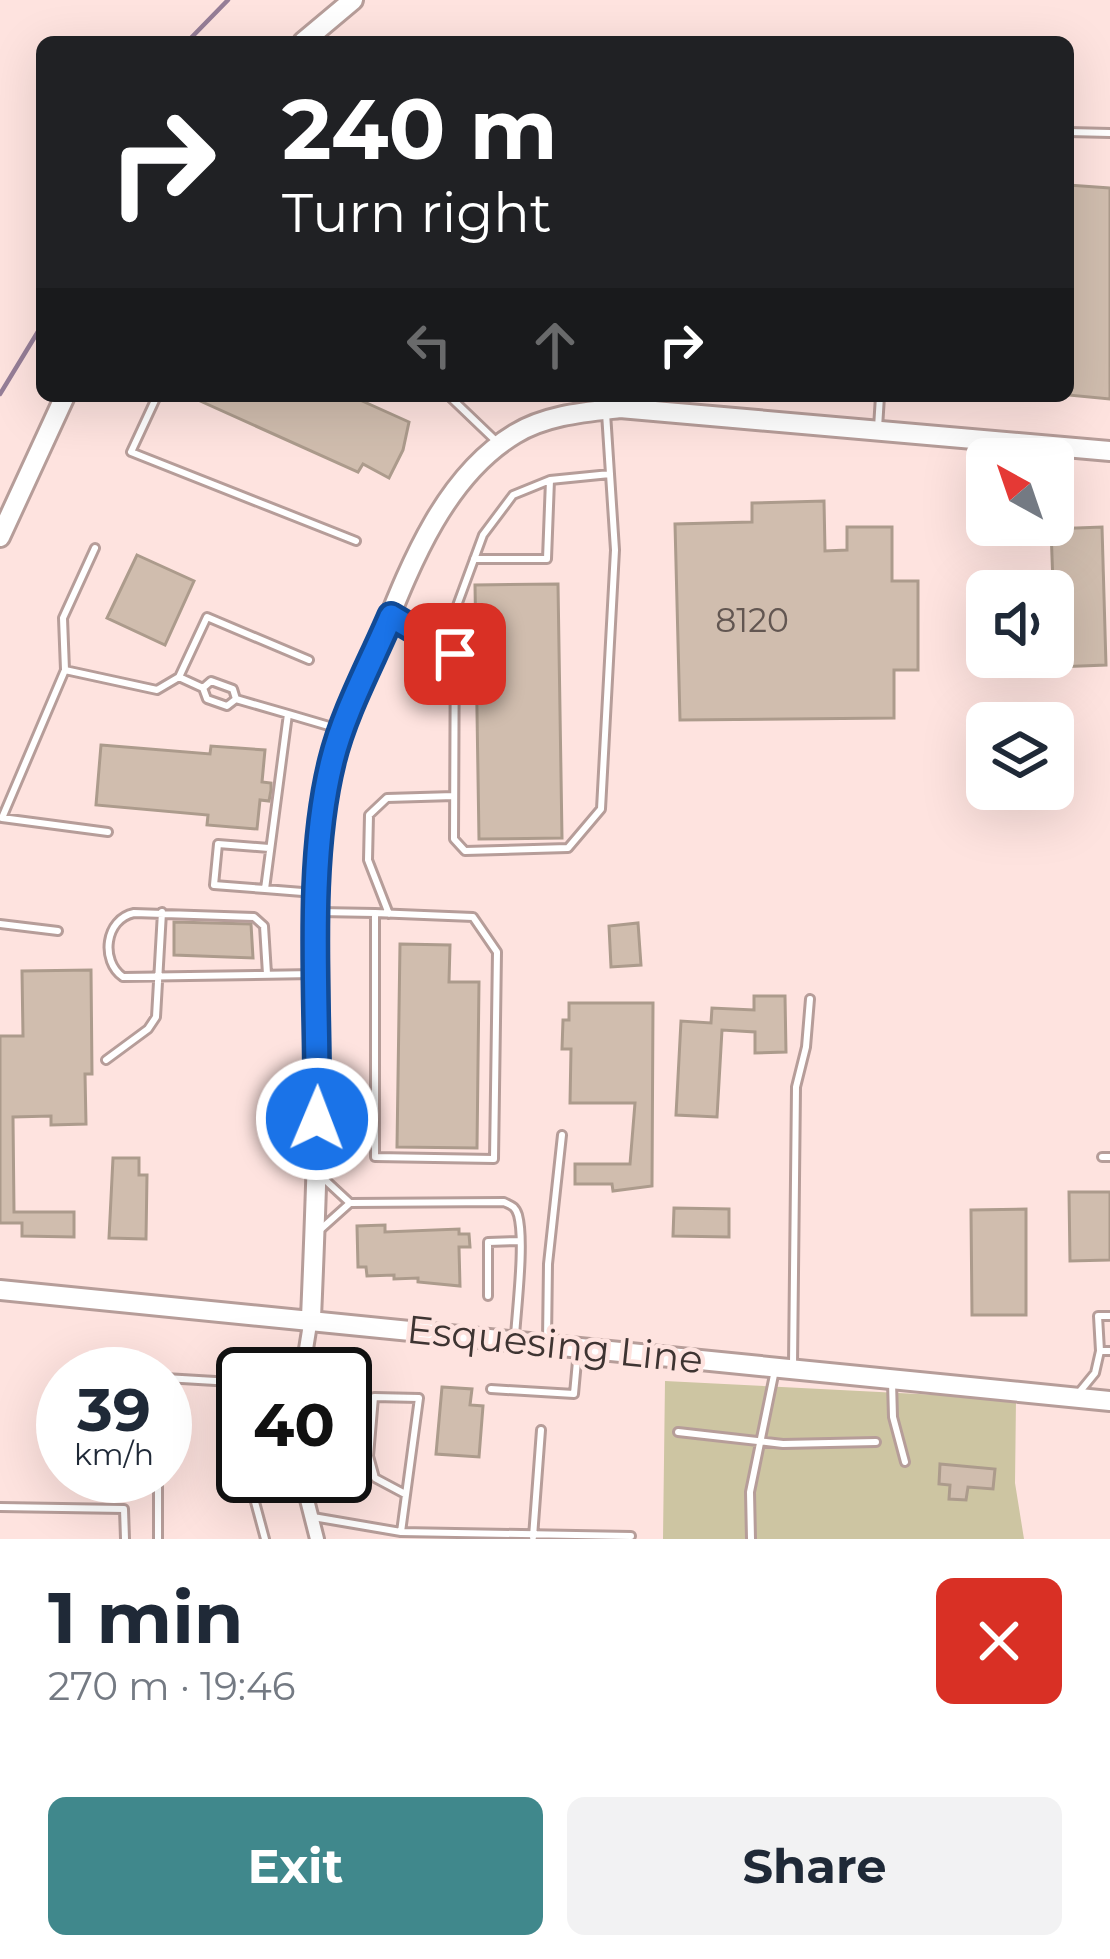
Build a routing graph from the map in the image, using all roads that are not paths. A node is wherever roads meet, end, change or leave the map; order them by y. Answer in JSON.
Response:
{"nodes":[{"id":1,"x":353,"y":0,"type":"edge"},
{"id":2,"x":310,"y":36,"type":"edge"},
{"id":3,"x":1074,"y":132,"type":"edge"},
{"id":4,"x":1110,"y":133,"type":"edge"},
{"id":5,"x":62,"y":402,"type":"edge"},
{"id":6,"x":154,"y":402,"type":"edge"},
{"id":7,"x":455,"y":402,"type":"edge"},
{"id":8,"x":880,"y":402,"type":"edge"},
{"id":9,"x":605,"y":410,"type":"junction"},
{"id":10,"x":878,"y":430,"type":"junction"},
{"id":11,"x":500,"y":444,"type":"junction"},
{"id":12,"x":1110,"y":452,"type":"edge"},
{"id":13,"x":610,"y":474,"type":"junction"},
{"id":14,"x":550,"y":480,"type":"junction"},
{"id":15,"x":0,"y":537,"type":"edge"},
{"id":16,"x":356,"y":541,"type":"dead end"},
{"id":17,"x":95,"y":548,"type":"dead end"},
{"id":18,"x":474,"y":559,"type":"junction"},
{"id":19,"x":391,"y":616,"type":"junction"},
{"id":20,"x":455,"y":654,"type":"junction"},
{"id":21,"x":309,"y":660,"type":"dead end"},
{"id":22,"x":65,"y":670,"type":"junction"},
{"id":23,"x":179,"y":677,"type":"junction"},
{"id":24,"x":202,"y":688,"type":"junction"},
{"id":25,"x":236,"y":699,"type":"junction"},
{"id":26,"x":288,"y":714,"type":"junction"},
{"id":27,"x":343,"y":730,"type":"junction"},
{"id":28,"x":455,"y":796,"type":"junction"},
{"id":29,"x":108,"y":832,"type":"dead end"},
{"id":30,"x":268,"y":848,"type":"junction"},
{"id":31,"x":265,"y":889,"type":"junction"},
{"id":32,"x":318,"y":903,"type":"junction"},
{"id":33,"x":162,"y":912,"type":"junction"},
{"id":34,"x":375,"y":913,"type":"junction"},
{"id":35,"x":389,"y":914,"type":"junction"},
{"id":36,"x":0,"y":924,"type":"edge"},
{"id":37,"x":58,"y":931,"type":"dead end"},
{"id":38,"x":267,"y":974,"type":"junction"},
{"id":39,"x":318,"y":974,"type":"junction"},
{"id":40,"x":160,"y":976,"type":"junction"},
{"id":41,"x":810,"y":998,"type":"dead end"},
{"id":42,"x":106,"y":1060,"type":"dead end"},
{"id":43,"x":317,"y":1119,"type":"junction"},
{"id":44,"x":375,"y":1120,"type":"junction"},
{"id":45,"x":562,"y":1135,"type":"dead end"},
{"id":46,"x":317,"y":1172,"type":"junction"},
{"id":47,"x":350,"y":1203,"type":"junction"},
{"id":48,"x":314,"y":1235,"type":"junction"},
{"id":49,"x":519,"y":1241,"type":"junction"},
{"id":50,"x":0,"y":1290,"type":"edge"},
{"id":51,"x":488,"y":1296,"type":"dead end"},
{"id":52,"x":1110,"y":1316,"type":"edge"},
{"id":53,"x":311,"y":1318,"type":"junction"},
{"id":54,"x":515,"y":1340,"type":"junction"},
{"id":55,"x":547,"y":1343,"type":"junction"},
{"id":56,"x":579,"y":1346,"type":"junction"},
{"id":57,"x":306,"y":1347,"type":"edge"},
{"id":58,"x":1105,"y":1351,"type":"edge"},
{"id":59,"x":784,"y":1368,"type":"junction"},
{"id":60,"x":892,"y":1378,"type":"junction"},
{"id":61,"x":491,"y":1389,"type":"dead end"},
{"id":62,"x":1076,"y":1397,"type":"junction"},
{"id":63,"x":1110,"y":1401,"type":"edge"},
{"id":64,"x":542,"y":1430,"type":"dead end"},
{"id":65,"x":679,"y":1432,"type":"dead end"},
{"id":66,"x":760,"y":1440,"type":"junction"},
{"id":67,"x":877,"y":1442,"type":"dead end"},
{"id":68,"x":905,"y":1462,"type":"dead end"},
{"id":69,"x":405,"y":1494,"type":"junction"},
{"id":70,"x":158,"y":1503,"type":"edge"},
{"id":71,"x":255,"y":1503,"type":"edge"},
{"id":72,"x":307,"y":1503,"type":"edge"},
{"id":73,"x":0,"y":1507,"type":"edge"},
{"id":74,"x":309,"y":1517,"type":"junction"},
{"id":75,"x":400,"y":1532,"type":"junction"},
{"id":76,"x":631,"y":1536,"type":"dead end"},
{"id":77,"x":533,"y":1537,"type":"edge"},
{"id":78,"x":125,"y":1539,"type":"edge"},
{"id":79,"x":158,"y":1539,"type":"edge"},
{"id":80,"x":265,"y":1539,"type":"edge"},
{"id":81,"x":317,"y":1539,"type":"edge"},
{"id":82,"x":751,"y":1539,"type":"edge"}],
"edges":[{"from":1,"to":2,"type":"street"},
{"from":3,"to":4,"type":"lane"},
{"from":5,"to":15,"type":"street"},
{"from":6,"to":16,"type":"lane"},
{"from":7,"to":11,"type":"lane"},
{"from":8,"to":10,"type":"lane"},
{"from":9,"to":10,"type":"street"},
{"from":9,"to":11,"type":"street"},
{"from":9,"to":13,"type":"lane"},
{"from":10,"to":12,"type":"street"},
{"from":11,"to":19,"type":"street"},
{"from":13,"to":14,"type":"lane"},
{"from":13,"to":28,"type":"lane"},
{"from":14,"to":18,"type":"lane"},
{"from":14,"to":18,"type":"lane"},
{"from":17,"to":22,"type":"lane"},
{"from":18,"to":20,"type":"lane"},
{"from":19,"to":20,"type":"lane"},
{"from":19,"to":27,"type":"street"},
{"from":20,"to":28,"type":"lane"},
{"from":21,"to":23,"type":"lane"},
{"from":22,"to":23,"type":"lane"},
{"from":22,"to":29,"type":"lane"},
{"from":23,"to":24,"type":"lane"},
{"from":24,"to":25,"type":"lane"},
{"from":24,"to":25,"type":"lane"},
{"from":25,"to":26,"type":"lane"},
{"from":26,"to":27,"type":"lane"},
{"from":26,"to":30,"type":"lane"},
{"from":27,"to":32,"type":"street"},
{"from":28,"to":35,"type":"lane"},
{"from":30,"to":31,"type":"lane"},
{"from":30,"to":31,"type":"lane"},
{"from":31,"to":32,"type":"lane"},
{"from":32,"to":34,"type":"lane"},
{"from":32,"to":39,"type":"street"},
{"from":33,"to":38,"type":"lane"},
{"from":33,"to":40,"type":"lane"},
{"from":33,"to":40,"type":"lane"},
{"from":34,"to":35,"type":"lane"},
{"from":34,"to":44,"type":"lane"},
{"from":35,"to":44,"type":"lane"},
{"from":36,"to":37,"type":"lane"},
{"from":38,"to":39,"type":"lane"},
{"from":38,"to":40,"type":"lane"},
{"from":39,"to":43,"type":"street"},
{"from":40,"to":42,"type":"lane"},
{"from":41,"to":59,"type":"lane"},
{"from":43,"to":44,"type":"lane"},
{"from":43,"to":46,"type":"street"},
{"from":45,"to":55,"type":"lane"},
{"from":46,"to":47,"type":"lane"},
{"from":46,"to":48,"type":"street"},
{"from":47,"to":48,"type":"lane"},
{"from":47,"to":49,"type":"lane"},
{"from":48,"to":53,"type":"street"},
{"from":49,"to":51,"type":"lane"},
{"from":49,"to":54,"type":"lane"},
{"from":50,"to":53,"type":"street","name":"Esquesing Line"},
{"from":52,"to":58,"type":"lane"},
{"from":53,"to":54,"type":"street","name":"Esquesing Line"},
{"from":53,"to":57,"type":"street"},
{"from":54,"to":55,"type":"street","name":"Esquesing Line"},
{"from":55,"to":56,"type":"street","name":"Esquesing Line"},
{"from":56,"to":59,"type":"street","name":"Esquesing Line"},
{"from":56,"to":61,"type":"lane"},
{"from":58,"to":62,"type":"lane"},
{"from":59,"to":60,"type":"street","name":"Esquesing Line"},
{"from":59,"to":66,"type":"lane"},
{"from":60,"to":62,"type":"street","name":"Esquesing Line"},
{"from":60,"to":68,"type":"lane"},
{"from":62,"to":63,"type":"street","name":"Esquesing Line"},
{"from":64,"to":77,"type":"lane"},
{"from":65,"to":66,"type":"lane"},
{"from":66,"to":67,"type":"lane"},
{"from":66,"to":82,"type":"lane"},
{"from":69,"to":69,"type":"lane"},
{"from":69,"to":75,"type":"lane"},
{"from":70,"to":79,"type":"lane"},
{"from":71,"to":80,"type":"lane"},
{"from":72,"to":74,"type":"street"},
{"from":73,"to":78,"type":"lane"},
{"from":74,"to":75,"type":"lane"},
{"from":74,"to":81,"type":"street"},
{"from":75,"to":77,"type":"lane"},
{"from":76,"to":77,"type":"lane"}]}
